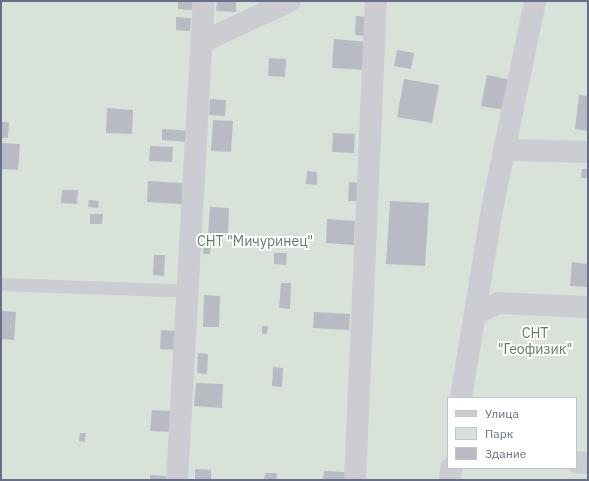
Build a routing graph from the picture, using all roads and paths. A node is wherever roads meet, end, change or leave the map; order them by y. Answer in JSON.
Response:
{"nodes":[{"id":1,"x":204,"y":1,"type":"edge"},
{"id":2,"x":290,"y":1,"type":"edge"},
{"id":3,"x":376,"y":1,"type":"edge"},
{"id":4,"x":535,"y":1,"type":"edge"},
{"id":5,"x":202,"y":42,"type":"junction"},
{"id":6,"x":505,"y":150,"type":"junction"},
{"id":7,"x":588,"y":152,"type":"edge"},
{"id":8,"x":1,"y":284,"type":"edge"},
{"id":9,"x":188,"y":291,"type":"junction"},
{"id":10,"x":588,"y":307,"type":"edge"},
{"id":11,"x":475,"y":314,"type":"junction"},
{"id":12,"x":461,"y":397,"type":"edge"},
{"id":13,"x":577,"y":462,"type":"edge"},
{"id":14,"x":588,"y":463,"type":"edge"},
{"id":15,"x":451,"y":469,"type":"edge"},
{"id":16,"x":177,"y":480,"type":"edge"},
{"id":17,"x":355,"y":480,"type":"edge"},
{"id":18,"x":450,"y":480,"type":"edge"}],
"edges":[{"from":1,"to":5,"type":"street"},
{"from":2,"to":5,"type":"street"},
{"from":3,"to":17,"type":"street"},
{"from":4,"to":6,"type":"street"},
{"from":5,"to":9,"type":"street"},
{"from":6,"to":7,"type":"street"},
{"from":6,"to":11,"type":"street"},
{"from":8,"to":9,"type":"lane"},
{"from":9,"to":16,"type":"street"},
{"from":10,"to":11,"type":"street"},
{"from":11,"to":12,"type":"street"},
{"from":13,"to":14,"type":"street"},
{"from":15,"to":18,"type":"street"}]}
